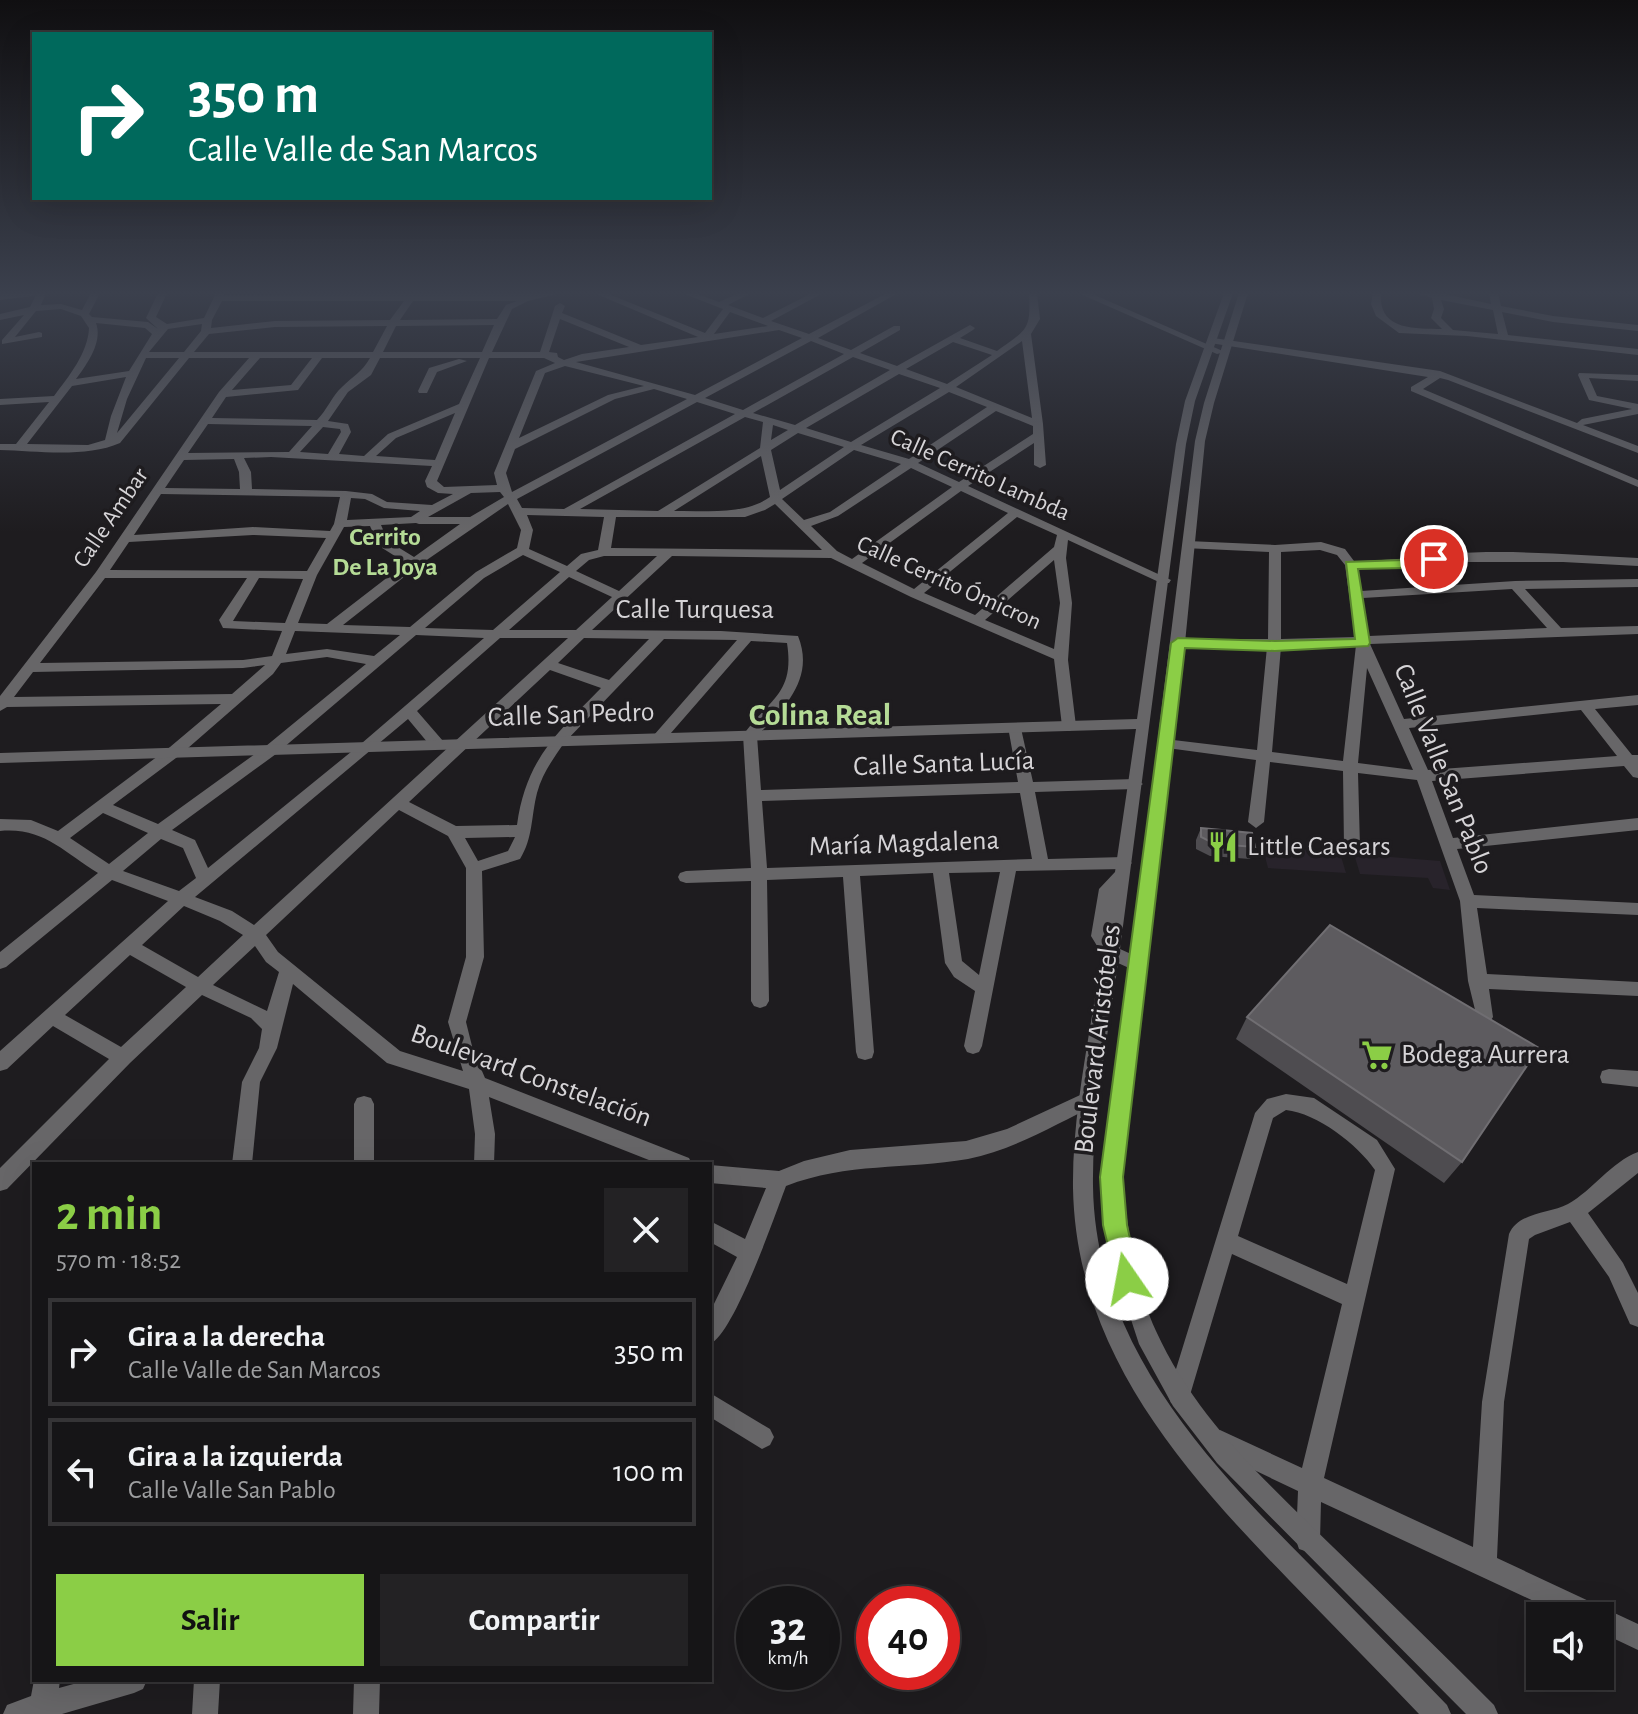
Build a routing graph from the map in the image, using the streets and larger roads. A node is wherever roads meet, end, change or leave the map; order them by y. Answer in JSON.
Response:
{"nodes":[{"id":1,"x":75,"y":373,"type":"edge"},
{"id":2,"x":134,"y":373,"type":"joint"},
{"id":3,"x":171,"y":373,"type":"edge"},
{"id":4,"x":241,"y":373,"type":"edge"},
{"id":5,"x":305,"y":373,"type":"edge"},
{"id":6,"x":366,"y":373,"type":"edge"},
{"id":7,"x":430,"y":373,"type":"edge"},
{"id":8,"x":476,"y":373,"type":"edge"},
{"id":9,"x":540,"y":373,"type":"edge"},
{"id":10,"x":599,"y":373,"type":"edge"},
{"id":11,"x":744,"y":373,"type":"edge"},
{"id":12,"x":819,"y":373,"type":"edge"},
{"id":13,"x":896,"y":373,"type":"edge"},
{"id":14,"x":909,"y":373,"type":"edge"},
{"id":15,"x":970,"y":373,"type":"edge"},
{"id":16,"x":1031,"y":373,"type":"edge"},
{"id":17,"x":1204,"y":373,"type":"edge"},
{"id":18,"x":1214,"y":373,"type":"edge"},
{"id":19,"x":1433,"y":373,"type":"edge"},
{"id":20,"x":1448,"y":373,"type":"edge"},
{"id":21,"x":1440,"y":374,"type":"junction"},
{"id":22,"x":1638,"y":378,"type":"edge"},
{"id":23,"x":1473,"y":382,"type":"junction"},
{"id":24,"x":69,"y":383,"type":"junction"},
{"id":25,"x":652,"y":388,"type":"junction"},
{"id":26,"x":948,"y":388,"type":"junction"},
{"id":27,"x":423,"y":391,"type":"dead end"},
{"id":28,"x":223,"y":394,"type":"junction"},
{"id":29,"x":55,"y":399,"type":"junction"},
{"id":30,"x":692,"y":400,"type":"junction"},
{"id":31,"x":0,"y":402,"type":"edge"},
{"id":32,"x":461,"y":407,"type":"junction"},
{"id":33,"x":995,"y":407,"type":"junction"},
{"id":34,"x":1638,"y":409,"type":"edge"},
{"id":35,"x":743,"y":416,"type":"junction"},
{"id":36,"x":204,"y":421,"type":"junction"},
{"id":37,"x":768,"y":421,"type":"junction"},
{"id":38,"x":1582,"y":422,"type":"junction"},
{"id":39,"x":317,"y":423,"type":"junction"},
{"id":40,"x":797,"y":429,"type":"junction"},
{"id":41,"x":1038,"y":430,"type":"junction"},
{"id":42,"x":110,"y":444,"type":"junction"},
{"id":43,"x":852,"y":446,"type":"junction"},
{"id":44,"x":0,"y":447,"type":"edge"},
{"id":45,"x":510,"y":447,"type":"junction"},
{"id":46,"x":1638,"y":447,"type":"edge"},
{"id":47,"x":19,"y":448,"type":"junction"},
{"id":48,"x":765,"y":449,"type":"junction"},
{"id":49,"x":292,"y":455,"type":"junction"},
{"id":50,"x":238,"y":456,"type":"junction"},
{"id":51,"x":179,"y":457,"type":"junction"},
{"id":52,"x":332,"y":457,"type":"junction"},
{"id":53,"x":365,"y":461,"type":"junction"},
{"id":54,"x":437,"y":463,"type":"junction"},
{"id":55,"x":909,"y":463,"type":"junction"},
{"id":56,"x":1040,"y":465,"type":"dead end"},
{"id":57,"x":1638,"y":484,"type":"edge"},
{"id":58,"x":961,"y":487,"type":"junction"},
{"id":59,"x":157,"y":491,"type":"junction"},
{"id":60,"x":467,"y":491,"type":"junction"},
{"id":61,"x":246,"y":493,"type":"junction"},
{"id":62,"x":508,"y":493,"type":"junction"},
{"id":63,"x":346,"y":494,"type":"junction"},
{"id":64,"x":776,"y":499,"type":"junction"},
{"id":65,"x":437,"y":509,"type":"junction"},
{"id":66,"x":521,"y":511,"type":"junction"},
{"id":67,"x":566,"y":512,"type":"junction"},
{"id":68,"x":1015,"y":513,"type":"junction"},
{"id":69,"x":610,"y":515,"type":"junction"},
{"id":70,"x":660,"y":515,"type":"junction"},
{"id":71,"x":413,"y":520,"type":"junction"},
{"id":72,"x":472,"y":521,"type":"junction"},
{"id":73,"x":375,"y":524,"type":"junction"},
{"id":74,"x":804,"y":524,"type":"junction"},
{"id":75,"x":337,"y":529,"type":"junction"},
{"id":76,"x":1063,"y":535,"type":"junction"},
{"id":77,"x":124,"y":539,"type":"junction"},
{"id":78,"x":1188,"y":545,"type":"junction"},
{"id":79,"x":1275,"y":549,"type":"junction"},
{"id":80,"x":522,"y":550,"type":"junction"},
{"id":81,"x":1058,"y":550,"type":"junction"},
{"id":82,"x":604,"y":552,"type":"junction"},
{"id":83,"x":669,"y":552,"type":"junction"},
{"id":84,"x":833,"y":554,"type":"junction"},
{"id":85,"x":1638,"y":562,"type":"edge"},
{"id":86,"x":414,"y":563,"type":"junction"},
{"id":87,"x":853,"y":564,"type":"junction"},
{"id":88,"x":1351,"y":565,"type":"junction"},
{"id":89,"x":568,"y":573,"type":"junction"},
{"id":90,"x":101,"y":574,"type":"junction"},
{"id":91,"x":255,"y":575,"type":"junction"},
{"id":92,"x":311,"y":575,"type":"junction"},
{"id":93,"x":1165,"y":580,"type":"junction"},
{"id":94,"x":1638,"y":583,"type":"edge"},
{"id":95,"x":1515,"y":585,"type":"junction"},
{"id":96,"x":915,"y":594,"type":"junction"},
{"id":97,"x":1354,"y":595,"type":"junction"},
{"id":98,"x":622,"y":597,"type":"junction"},
{"id":99,"x":976,"y":621,"type":"junction"},
{"id":100,"x":331,"y":628,"type":"junction"},
{"id":101,"x":289,"y":629,"type":"junction"},
{"id":102,"x":414,"y":630,"type":"junction"},
{"id":103,"x":1638,"y":630,"type":"edge"},
{"id":104,"x":1557,"y":631,"type":"junction"},
{"id":105,"x":498,"y":634,"type":"junction"},
{"id":106,"x":660,"y":635,"type":"junction"},
{"id":107,"x":578,"y":636,"type":"junction"},
{"id":108,"x":748,"y":636,"type":"junction"},
{"id":109,"x":1156,"y":639,"type":"junction"},
{"id":110,"x":1178,"y":643,"type":"junction"},
{"id":111,"x":1363,"y":643,"type":"junction"},
{"id":112,"x":1275,"y":646,"type":"junction"},
{"id":113,"x":1061,"y":657,"type":"junction"},
{"id":114,"x":278,"y":658,"type":"junction"},
{"id":115,"x":376,"y":661,"type":"junction"},
{"id":116,"x":548,"y":664,"type":"junction"},
{"id":117,"x":29,"y":668,"type":"junction"},
{"id":118,"x":611,"y":686,"type":"junction"},
{"id":119,"x":3,"y":699,"type":"edge"},
{"id":120,"x":235,"y":699,"type":"junction"},
{"id":121,"x":1638,"y":700,"type":"edge"},
{"id":122,"x":1584,"y":705,"type":"junction"},
{"id":123,"x":410,"y":711,"type":"junction"},
{"id":124,"x":1144,"y":724,"type":"junction"},
{"id":125,"x":1400,"y":724,"type":"junction"},
{"id":126,"x":1069,"y":726,"type":"junction"},
{"id":127,"x":1015,"y":727,"type":"junction"},
{"id":128,"x":750,"y":735,"type":"junction"},
{"id":129,"x":659,"y":738,"type":"junction"},
{"id":130,"x":559,"y":740,"type":"junction"},
{"id":131,"x":462,"y":744,"type":"junction"},
{"id":132,"x":1165,"y":744,"type":"junction"},
{"id":133,"x":438,"y":745,"type":"junction"},
{"id":134,"x":367,"y":747,"type":"junction"},
{"id":135,"x":271,"y":750,"type":"junction"},
{"id":136,"x":175,"y":751,"type":"junction"},
{"id":137,"x":1265,"y":757,"type":"junction"},
{"id":138,"x":0,"y":758,"type":"edge"},
{"id":139,"x":1635,"y":764,"type":"edge"},
{"id":140,"x":1350,"y":767,"type":"junction"},
{"id":141,"x":1423,"y":776,"type":"junction"},
{"id":142,"x":1135,"y":784,"type":"junction"},
{"id":143,"x":1025,"y":787,"type":"junction"},
{"id":144,"x":754,"y":796,"type":"junction"},
{"id":145,"x":398,"y":803,"type":"junction"},
{"id":146,"x":103,"y":807,"type":"junction"},
{"id":147,"x":1256,"y":822,"type":"dead end"},
{"id":148,"x":1638,"y":824,"type":"edge"},
{"id":149,"x":0,"y":825,"type":"edge"},
{"id":150,"x":524,"y":831,"type":"junction"},
{"id":151,"x":159,"y":832,"type":"junction"},
{"id":152,"x":454,"y":832,"type":"junction"},
{"id":153,"x":60,"y":837,"type":"junction"},
{"id":154,"x":1449,"y":844,"type":"junction"},
{"id":155,"x":1352,"y":847,"type":"dead end"},
{"id":156,"x":1041,"y":864,"type":"junction"},
{"id":157,"x":1009,"y":866,"type":"junction"},
{"id":158,"x":940,"y":867,"type":"junction"},
{"id":159,"x":474,"y":868,"type":"junction"},
{"id":160,"x":1123,"y":869,"type":"junction"},
{"id":161,"x":851,"y":871,"type":"junction"},
{"id":162,"x":110,"y":872,"type":"junction"},
{"id":163,"x":759,"y":875,"type":"junction"},
{"id":164,"x":686,"y":877,"type":"dead end"},
{"id":165,"x":205,"y":879,"type":"junction"},
{"id":166,"x":181,"y":899,"type":"junction"},
{"id":167,"x":1468,"y":901,"type":"junction"},
{"id":168,"x":1638,"y":909,"type":"edge"},
{"id":169,"x":257,"y":936,"type":"junction"},
{"id":170,"x":129,"y":946,"type":"junction"},
{"id":171,"x":1109,"y":951,"type":"junction"},
{"id":172,"x":0,"y":962,"type":"edge"},
{"id":173,"x":1137,"y":964,"type":"junction"},
{"id":174,"x":288,"y":970,"type":"junction"},
{"id":175,"x":1477,"y":981,"type":"junction"},
{"id":176,"x":199,"y":986,"type":"junction"},
{"id":177,"x":984,"y":987,"type":"junction"},
{"id":178,"x":1638,"y":989,"type":"edge"},
{"id":179,"x":760,"y":1001,"type":"dead end"},
{"id":180,"x":52,"y":1017,"type":"junction"},
{"id":181,"x":1484,"y":1017,"type":"edge"},
{"id":182,"x":272,"y":1026,"type":"junction"},
{"id":183,"x":973,"y":1046,"type":"dead end"},
{"id":184,"x":865,"y":1052,"type":"dead end"},
{"id":185,"x":123,"y":1057,"type":"junction"},
{"id":186,"x":0,"y":1063,"type":"edge"},
{"id":187,"x":1609,"y":1077,"type":"dead end"},
{"id":188,"x":1637,"y":1081,"type":"edge"},
{"id":189,"x":478,"y":1084,"type":"junction"},
{"id":190,"x":1091,"y":1098,"type":"junction"},
{"id":191,"x":364,"y":1104,"type":"dead end"},
{"id":192,"x":656,"y":1159,"type":"edge"},
{"id":193,"x":1638,"y":1161,"type":"edge"},
{"id":194,"x":242,"y":1162,"type":"edge"},
{"id":195,"x":364,"y":1162,"type":"edge"},
{"id":196,"x":484,"y":1162,"type":"edge"},
{"id":197,"x":712,"y":1174,"type":"edge"},
{"id":198,"x":779,"y":1180,"type":"junction"},
{"id":199,"x":0,"y":1182,"type":"edge"},
{"id":200,"x":1574,"y":1211,"type":"junction"},
{"id":201,"x":712,"y":1232,"type":"edge"},
{"id":202,"x":1226,"y":1241,"type":"junction"},
{"id":203,"x":749,"y":1252,"type":"junction"},
{"id":204,"x":1354,"y":1298,"type":"junction"},
{"id":205,"x":1638,"y":1316,"type":"edge"},
{"id":206,"x":712,"y":1329,"type":"edge"},
{"id":207,"x":1179,"y":1395,"type":"junction"},
{"id":208,"x":712,"y":1405,"type":"edge"},
{"id":209,"x":762,"y":1437,"type":"dead end"},
{"id":210,"x":1211,"y":1438,"type":"junction"},
{"id":211,"x":1310,"y":1485,"type":"junction"},
{"id":212,"x":1308,"y":1540,"type":"junction"},
{"id":213,"x":1484,"y":1564,"type":"junction"},
{"id":214,"x":1564,"y":1602,"type":"edge"},
{"id":215,"x":1614,"y":1626,"type":"edge"},
{"id":216,"x":1638,"y":1637,"type":"edge"},
{"id":217,"x":125,"y":1682,"type":"edge"},
{"id":218,"x":207,"y":1682,"type":"edge"},
{"id":219,"x":367,"y":1682,"type":"edge"},
{"id":220,"x":44,"y":1700,"type":"edge"},
{"id":221,"x":16,"y":1714,"type":"edge"},
{"id":222,"x":205,"y":1714,"type":"edge"},
{"id":223,"x":366,"y":1714,"type":"edge"},
{"id":224,"x":1438,"y":1714,"type":"edge"},
{"id":225,"x":1485,"y":1714,"type":"edge"}],
"edges":[{"from":1,"to":24,"type":"street"},
{"from":2,"to":24,"type":"street"},
{"from":2,"to":42,"type":"street"},
{"from":3,"to":42,"type":"street"},
{"from":4,"to":28,"type":"street","name":"Calle Ambar"},
{"from":5,"to":28,"type":"street"},
{"from":6,"to":39,"type":"street"},
{"from":7,"to":27,"type":"street"},
{"from":8,"to":32,"type":"street"},
{"from":9,"to":45,"type":"street"},
{"from":10,"to":25,"type":"street","name":"Calle Cerrito Lambda"},
{"from":11,"to":30,"type":"street"},
{"from":12,"to":35,"type":"street"},
{"from":13,"to":40,"type":"street"},
{"from":14,"to":26,"type":"street"},
{"from":15,"to":26,"type":"street"},
{"from":16,"to":41,"type":"street"},
{"from":17,"to":93,"type":"street"},
{"from":18,"to":78,"type":"street"},
{"from":19,"to":21,"type":"street"},
{"from":20,"to":23,"type":"street"},
{"from":21,"to":23,"type":"street"},
{"from":21,"to":57,"type":"street"},
{"from":22,"to":34,"type":"street"},
{"from":23,"to":38,"type":"street"},
{"from":23,"to":46,"type":"street"},
{"from":24,"to":29,"type":"street"},
{"from":25,"to":30,"type":"street","name":"Calle Cerrito Lambda"},
{"from":25,"to":45,"type":"street"},
{"from":26,"to":33,"type":"street"},
{"from":26,"to":43,"type":"street"},
{"from":28,"to":36,"type":"street","name":"Calle Ambar"},
{"from":29,"to":31,"type":"street"},
{"from":29,"to":47,"type":"street"},
{"from":30,"to":35,"type":"street","name":"Calle Cerrito Lambda"},
{"from":30,"to":62,"type":"street"},
{"from":32,"to":53,"type":"street"},
{"from":32,"to":54,"type":"street"},
{"from":33,"to":41,"type":"street"},
{"from":33,"to":55,"type":"street"},
{"from":34,"to":38,"type":"street"},
{"from":35,"to":37,"type":"street","name":"Calle Cerrito Lambda"},
{"from":35,"to":67,"type":"street"},
{"from":36,"to":39,"type":"street"},
{"from":36,"to":51,"type":"street","name":"Calle Ambar"},
{"from":37,"to":40,"type":"street","name":"Calle Cerrito Lambda"},
{"from":37,"to":48,"type":"street"},
{"from":38,"to":46,"type":"street"},
{"from":39,"to":49,"type":"street"},
{"from":39,"to":52,"type":"street"},
{"from":40,"to":43,"type":"street","name":"Calle Cerrito Lambda"},
{"from":40,"to":48,"type":"street"},
{"from":41,"to":56,"type":"street"},
{"from":41,"to":58,"type":"street"},
{"from":42,"to":47,"type":"street"},
{"from":43,"to":55,"type":"street","name":"Calle Cerrito Lambda"},
{"from":43,"to":64,"type":"street"},
{"from":44,"to":47,"type":"street"},
{"from":45,"to":62,"type":"street"},
{"from":48,"to":64,"type":"street"},
{"from":48,"to":70,"type":"street"},
{"from":49,"to":50,"type":"street"},
{"from":49,"to":52,"type":"street"},
{"from":50,"to":51,"type":"street"},
{"from":50,"to":61,"type":"street"},
{"from":51,"to":59,"type":"street","name":"Calle Ambar"},
{"from":52,"to":53,"type":"street"},
{"from":53,"to":54,"type":"street"},
{"from":54,"to":60,"type":"street"},
{"from":55,"to":58,"type":"street","name":"Calle Cerrito Lambda"},
{"from":55,"to":74,"type":"street"},
{"from":58,"to":68,"type":"street","name":"Calle Cerrito Lambda"},
{"from":58,"to":87,"type":"street"},
{"from":59,"to":61,"type":"street"},
{"from":59,"to":77,"type":"street","name":"Calle Ambar"},
{"from":60,"to":62,"type":"street"},
{"from":60,"to":65,"type":"street"},
{"from":61,"to":63,"type":"street"},
{"from":62,"to":66,"type":"street"},
{"from":62,"to":72,"type":"street"},
{"from":63,"to":65,"type":"street"},
{"from":63,"to":75,"type":"street"},
{"from":64,"to":70,"type":"street"},
{"from":64,"to":74,"type":"street","name":"Calle Cerrito Ómicron"},
{"from":65,"to":71,"type":"street"},
{"from":66,"to":67,"type":"street"},
{"from":66,"to":80,"type":"street"},
{"from":67,"to":69,"type":"street"},
{"from":68,"to":76,"type":"street","name":"Calle Cerrito Lambda"},
{"from":68,"to":96,"type":"street"},
{"from":69,"to":70,"type":"street"},
{"from":69,"to":82,"type":"street"},
{"from":71,"to":72,"type":"street"},
{"from":71,"to":73,"type":"street"},
{"from":72,"to":86,"type":"street"},
{"from":73,"to":75,"type":"street"},
{"from":73,"to":86,"type":"street"},
{"from":74,"to":84,"type":"street","name":"Calle Cerrito Ómicron"},
{"from":75,"to":77,"type":"street"},
{"from":75,"to":92,"type":"street"},
{"from":76,"to":81,"type":"street"},
{"from":76,"to":93,"type":"street","name":"Calle Cerrito Lambda"},
{"from":77,"to":90,"type":"street","name":"Calle Ambar"},
{"from":78,"to":79,"type":"street"},
{"from":78,"to":110,"type":"street"},
{"from":79,"to":88,"type":"street"},
{"from":79,"to":112,"type":"street"},
{"from":80,"to":89,"type":"street"},
{"from":80,"to":102,"type":"street"},
{"from":81,"to":99,"type":"street"},
{"from":81,"to":113,"type":"street"},
{"from":82,"to":83,"type":"street"},
{"from":82,"to":89,"type":"street"},
{"from":83,"to":84,"type":"street"},
{"from":83,"to":98,"type":"street"},
{"from":84,"to":87,"type":"street","name":"Calle Cerrito Ómicron"},
{"from":85,"to":88,"type":"street"},
{"from":86,"to":100,"type":"street"},
{"from":87,"to":96,"type":"street","name":"Calle Cerrito Ómicron"},
{"from":88,"to":97,"type":"street","name":"Calle Valle San Pablo"},
{"from":89,"to":98,"type":"street"},
{"from":89,"to":105,"type":"street"},
{"from":90,"to":91,"type":"street"},
{"from":90,"to":117,"type":"street","name":"Calle Ambar"},
{"from":91,"to":92,"type":"street"},
{"from":91,"to":101,"type":"street","name":"Calle Turquesa"},
{"from":92,"to":101,"type":"street"},
{"from":93,"to":109,"type":"street"},
{"from":94,"to":95,"type":"street"},
{"from":95,"to":97,"type":"street"},
{"from":95,"to":104,"type":"street"},
{"from":96,"to":99,"type":"street","name":"Calle Cerrito Ómicron"},
{"from":97,"to":111,"type":"street","name":"Calle Valle San Pablo"},
{"from":98,"to":107,"type":"street"},
{"from":99,"to":113,"type":"street","name":"Calle Cerrito Ómicron"},
{"from":100,"to":101,"type":"street","name":"Calle Turquesa"},
{"from":100,"to":102,"type":"street","name":"Calle Turquesa"},
{"from":101,"to":114,"type":"street"},
{"from":102,"to":105,"type":"street","name":"Calle Turquesa"},
{"from":102,"to":115,"type":"street"},
{"from":103,"to":104,"type":"street"},
{"from":104,"to":111,"type":"street"},
{"from":105,"to":107,"type":"street","name":"Calle Turquesa"},
{"from":105,"to":123,"type":"street"},
{"from":106,"to":107,"type":"street","name":"Calle Turquesa"},
{"from":106,"to":108,"type":"street","name":"Calle Turquesa"},
{"from":106,"to":118,"type":"street"},
{"from":107,"to":116,"type":"street"},
{"from":108,"to":128,"type":"street","name":"Calle Turquesa"},
{"from":108,"to":129,"type":"street"},
{"from":109,"to":110,"type":"street"},
{"from":109,"to":124,"type":"street"},
{"from":110,"to":112,"type":"street"},
{"from":110,"to":132,"type":"street","name":"Boulevard Aristóteles"},
{"from":111,"to":112,"type":"street"},
{"from":111,"to":125,"type":"street","name":"Calle Valle San Pablo"},
{"from":111,"to":140,"type":"street"},
{"from":112,"to":137,"type":"street"},
{"from":113,"to":126,"type":"street"},
{"from":114,"to":115,"type":"street"},
{"from":114,"to":117,"type":"street"},
{"from":114,"to":120,"type":"street"},
{"from":115,"to":135,"type":"street"},
{"from":116,"to":118,"type":"street"},
{"from":116,"to":131,"type":"street"},
{"from":117,"to":119,"type":"street","name":"Calle Ambar"},
{"from":118,"to":130,"type":"street"},
{"from":119,"to":120,"type":"street"},
{"from":120,"to":136,"type":"street"},
{"from":121,"to":122,"type":"street"},
{"from":122,"to":125,"type":"street"},
{"from":122,"to":139,"type":"street"},
{"from":123,"to":133,"type":"street"},
{"from":123,"to":134,"type":"street"},
{"from":124,"to":126,"type":"street","name":"Calle San Pedro"},
{"from":124,"to":142,"type":"street"},
{"from":125,"to":141,"type":"street","name":"Calle Valle San Pablo"},
{"from":126,"to":127,"type":"street","name":"Calle San Pedro"},
{"from":127,"to":128,"type":"street","name":"Calle San Pedro"},
{"from":127,"to":143,"type":"street"},
{"from":128,"to":129,"type":"street","name":"Calle San Pedro"},
{"from":128,"to":144,"type":"street"},
{"from":129,"to":130,"type":"street","name":"Calle San Pedro"},
{"from":130,"to":131,"type":"street","name":"Calle San Pedro"},
{"from":130,"to":150,"type":"street"},
{"from":131,"to":133,"type":"street","name":"Calle San Pedro"},
{"from":131,"to":145,"type":"street"},
{"from":132,"to":137,"type":"street"},
{"from":132,"to":173,"type":"street","name":"Boulevard Aristóteles"},
{"from":133,"to":134,"type":"street","name":"Calle San Pedro"},
{"from":134,"to":135,"type":"street","name":"Calle San Pedro"},
{"from":134,"to":165,"type":"street"},
{"from":135,"to":136,"type":"street","name":"Calle San Pedro"},
{"from":135,"to":151,"type":"street"},
{"from":136,"to":138,"type":"street","name":"Calle San Pedro"},
{"from":136,"to":146,"type":"street"},
{"from":137,"to":140,"type":"street"},
{"from":137,"to":147,"type":"street"},
{"from":139,"to":141,"type":"street"},
{"from":140,"to":141,"type":"street"},
{"from":140,"to":155,"type":"street"},
{"from":141,"to":154,"type":"street","name":"Calle Valle San Pablo"},
{"from":142,"to":143,"type":"street","name":"Calle Santa Lucía"},
{"from":142,"to":160,"type":"street"},
{"from":143,"to":144,"type":"street","name":"Calle Santa Lucía"},
{"from":143,"to":156,"type":"street"},
{"from":144,"to":163,"type":"street"},
{"from":145,"to":152,"type":"street"},
{"from":145,"to":169,"type":"street"},
{"from":146,"to":151,"type":"street"},
{"from":146,"to":153,"type":"street"},
{"from":148,"to":154,"type":"street"},
{"from":149,"to":153,"type":"street","name":"Boulevard Constelación"},
{"from":150,"to":152,"type":"street"},
{"from":150,"to":159,"type":"street"},
{"from":151,"to":162,"type":"street"},
{"from":151,"to":165,"type":"street"},
{"from":152,"to":159,"type":"street"},
{"from":153,"to":162,"type":"street","name":"Boulevard Constelación"},
{"from":154,"to":167,"type":"street","name":"Calle Valle San Pablo"},
{"from":156,"to":157,"type":"street","name":"María Magdalena"},
{"from":156,"to":160,"type":"street","name":"María Magdalena"},
{"from":157,"to":158,"type":"street","name":"María Magdalena"},
{"from":157,"to":177,"type":"street"},
{"from":158,"to":161,"type":"street","name":"María Magdalena"},
{"from":158,"to":177,"type":"street"},
{"from":159,"to":189,"type":"street"},
{"from":160,"to":171,"type":"street","name":"Boulevard Aristóteles"},
{"from":161,"to":163,"type":"street","name":"María Magdalena"},
{"from":161,"to":184,"type":"street"},
{"from":162,"to":166,"type":"street","name":"Boulevard Constelación"},
{"from":162,"to":172,"type":"street"},
{"from":163,"to":164,"type":"street","name":"María Magdalena"},
{"from":163,"to":179,"type":"street"},
{"from":165,"to":166,"type":"street"},
{"from":166,"to":169,"type":"street","name":"Boulevard Constelación"},
{"from":166,"to":170,"type":"street"},
{"from":167,"to":168,"type":"street"},
{"from":167,"to":175,"type":"street","name":"Calle Valle San Pablo"},
{"from":169,"to":174,"type":"street","name":"Boulevard Constelación"},
{"from":169,"to":176,"type":"street"},
{"from":170,"to":176,"type":"street"},
{"from":170,"to":180,"type":"street"},
{"from":171,"to":173,"type":"street"},
{"from":171,"to":190,"type":"street","name":"Boulevard Aristóteles"},
{"from":173,"to":207,"type":"street","name":"Boulevard Aristóteles"},
{"from":174,"to":182,"type":"street"},
{"from":174,"to":189,"type":"street","name":"Boulevard Constelación"},
{"from":175,"to":178,"type":"street"},
{"from":175,"to":181,"type":"street","name":"Calle Valle San Pablo"},
{"from":176,"to":182,"type":"street"},
{"from":176,"to":185,"type":"street"},
{"from":177,"to":183,"type":"street"},
{"from":180,"to":185,"type":"street"},
{"from":180,"to":186,"type":"street"},
{"from":182,"to":194,"type":"street"},
{"from":185,"to":199,"type":"street"},
{"from":187,"to":188,"type":"street"},
{"from":189,"to":192,"type":"street","name":"Boulevard Constelación"},
{"from":189,"to":196,"type":"street"},
{"from":190,"to":198,"type":"street"},
{"from":190,"to":224,"type":"street","name":"Boulevard Aristóteles"},
{"from":191,"to":195,"type":"street"},
{"from":193,"to":200,"type":"street"},
{"from":197,"to":198,"type":"street"},
{"from":198,"to":203,"type":"street"},
{"from":200,"to":205,"type":"street"},
{"from":200,"to":213,"type":"street"},
{"from":201,"to":203,"type":"street"},
{"from":202,"to":204,"type":"street"},
{"from":202,"to":204,"type":"street"},
{"from":202,"to":207,"type":"street"},
{"from":203,"to":206,"type":"street"},
{"from":204,"to":211,"type":"street"},
{"from":207,"to":210,"type":"street","name":"Boulevard Aristóteles"},
{"from":208,"to":209,"type":"street"},
{"from":210,"to":211,"type":"street"},
{"from":210,"to":212,"type":"street","name":"Boulevard Aristóteles"},
{"from":211,"to":212,"type":"street"},
{"from":211,"to":213,"type":"street"},
{"from":212,"to":225,"type":"street","name":"Boulevard Aristóteles"},
{"from":213,"to":214,"type":"street"},
{"from":215,"to":216,"type":"street"},
{"from":217,"to":220,"type":"street"},
{"from":218,"to":222,"type":"street"},
{"from":219,"to":223,"type":"street"},
{"from":220,"to":221,"type":"street"}]}
